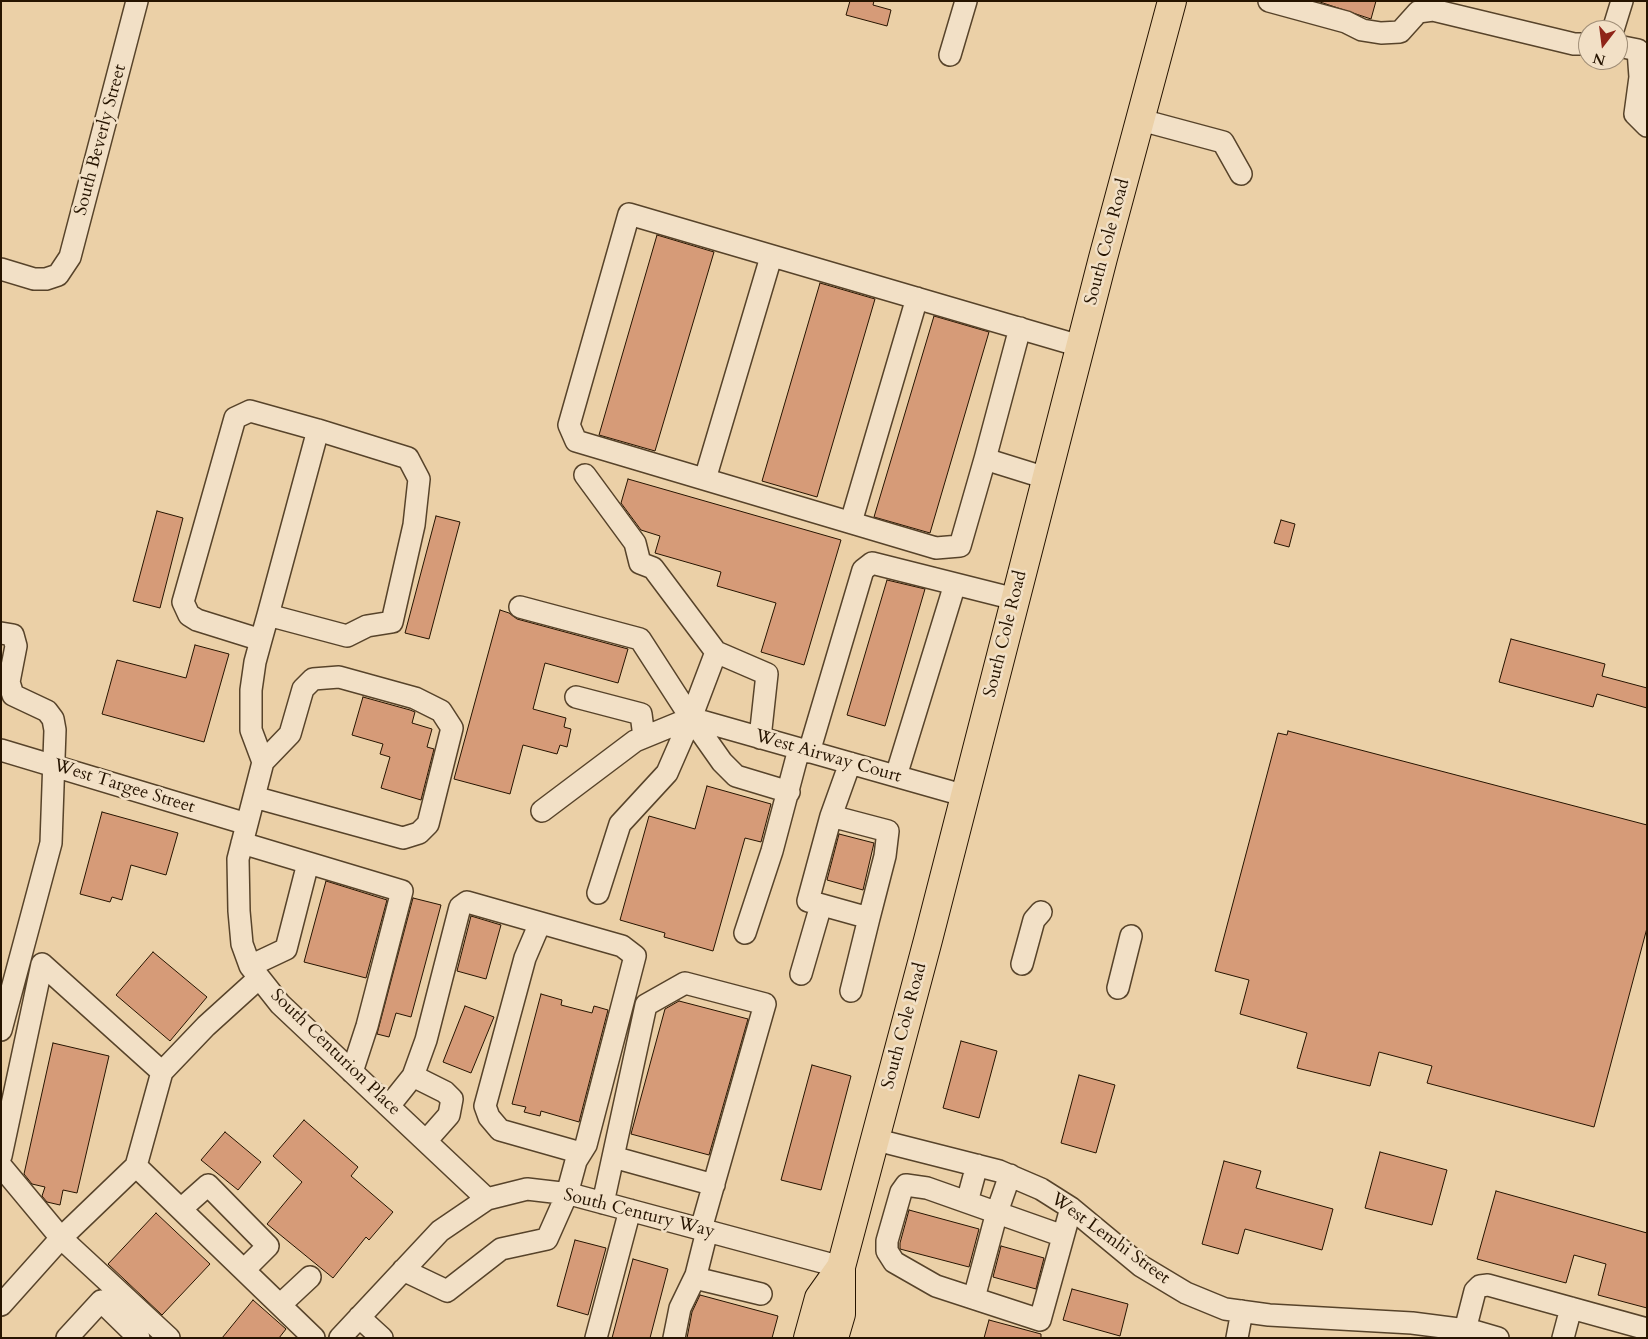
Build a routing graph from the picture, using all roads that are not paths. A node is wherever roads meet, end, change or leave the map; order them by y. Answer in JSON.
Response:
{"nodes":[{"id":1,"x":137,"y":1,"type":"edge"},
{"id":2,"x":966,"y":1,"type":"edge"},
{"id":3,"x":1172,"y":1,"type":"edge"},
{"id":4,"x":1268,"y":1,"type":"edge"},
{"id":5,"x":1622,"y":1,"type":"edge"},
{"id":6,"x":1427,"y":6,"type":"edge"},
{"id":7,"x":1616,"y":20,"type":"edge"},
{"id":8,"x":1578,"y":44,"type":"edge"},
{"id":9,"x":1628,"y":48,"type":"edge"},
{"id":10,"x":950,"y":55,"type":"dead end"},
{"id":11,"x":1141,"y":120,"type":"junction"},
{"id":12,"x":1647,"y":126,"type":"edge"},
{"id":13,"x":1241,"y":174,"type":"dead end"},
{"id":14,"x":771,"y":257,"type":"junction"},
{"id":15,"x":1,"y":269,"type":"edge"},
{"id":16,"x":917,"y":298,"type":"junction"},
{"id":17,"x":1020,"y":328,"type":"junction"},
{"id":18,"x":1080,"y":346,"type":"junction"},
{"id":19,"x":318,"y":430,"type":"junction"},
{"id":20,"x":985,"y":459,"type":"junction"},
{"id":21,"x":585,"y":475,"type":"dead end"},
{"id":22,"x":1046,"y":478,"type":"junction"},
{"id":23,"x":705,"y":479,"type":"junction"},
{"id":24,"x":851,"y":522,"type":"junction"},
{"id":25,"x":955,"y":584,"type":"junction"},
{"id":26,"x":1015,"y":599,"type":"junction"},
{"id":27,"x":520,"y":606,"type":"dead end"},
{"id":28,"x":268,"y":615,"type":"junction"},
{"id":29,"x":1,"y":633,"type":"edge"},
{"id":30,"x":261,"y":640,"type":"junction"},
{"id":31,"x":716,"y":652,"type":"junction"},
{"id":32,"x":576,"y":698,"type":"dead end"},
{"id":33,"x":691,"y":718,"type":"junction"},
{"id":34,"x":644,"y":737,"type":"junction"},
{"id":35,"x":760,"y":738,"type":"junction"},
{"id":36,"x":1,"y":750,"type":"edge"},
{"id":37,"x":804,"y":750,"type":"junction"},
{"id":38,"x":263,"y":762,"type":"junction"},
{"id":39,"x":850,"y":763,"type":"junction"},
{"id":40,"x":54,"y":767,"type":"junction"},
{"id":41,"x":896,"y":776,"type":"junction"},
{"id":42,"x":789,"y":792,"type":"junction"},
{"id":43,"x":966,"y":796,"type":"junction"},
{"id":44,"x":254,"y":797,"type":"junction"},
{"id":45,"x":542,"y":811,"type":"dead end"},
{"id":46,"x":831,"y":816,"type":"junction"},
{"id":47,"x":245,"y":833,"type":"junction"},
{"id":48,"x":308,"y":863,"type":"junction"},
{"id":49,"x":598,"y":893,"type":"dead end"},
{"id":50,"x":821,"y":905,"type":"junction"},
{"id":51,"x":1045,"y":913,"type":"dead end"},
{"id":52,"x":869,"y":918,"type":"junction"},
{"id":53,"x":540,"y":923,"type":"junction"},
{"id":54,"x":745,"y":933,"type":"dead end"},
{"id":55,"x":1125,"y":934,"type":"dead end"},
{"id":56,"x":1029,"y":966,"type":"dead end"},
{"id":57,"x":255,"y":972,"type":"junction"},
{"id":58,"x":801,"y":974,"type":"dead end"},
{"id":59,"x":1112,"y":987,"type":"dead end"},
{"id":60,"x":851,"y":991,"type":"dead end"},
{"id":61,"x":1,"y":1030,"type":"edge"},
{"id":62,"x":162,"y":1072,"type":"junction"},
{"id":63,"x":352,"y":1072,"type":"junction"},
{"id":64,"x":413,"y":1076,"type":"junction"},
{"id":65,"x":389,"y":1106,"type":"junction"},
{"id":66,"x":873,"y":1139,"type":"junction"},
{"id":67,"x":426,"y":1141,"type":"junction"},
{"id":68,"x":581,"y":1153,"type":"junction"},
{"id":69,"x":1,"y":1156,"type":"edge"},
{"id":70,"x":613,"y":1157,"type":"junction"},
{"id":71,"x":977,"y":1165,"type":"junction"},
{"id":72,"x":1,"y":1166,"type":"edge"},
{"id":73,"x":136,"y":1166,"type":"junction"},
{"id":74,"x":1010,"y":1176,"type":"junction"},
{"id":75,"x":714,"y":1185,"type":"junction"},
{"id":76,"x":567,"y":1194,"type":"junction"},
{"id":77,"x":487,"y":1199,"type":"junction"},
{"id":78,"x":967,"y":1202,"type":"junction"},
{"id":79,"x":603,"y":1203,"type":"junction"},
{"id":80,"x":1071,"y":1208,"type":"junction"},
{"id":81,"x":181,"y":1209,"type":"junction"},
{"id":82,"x":630,"y":1210,"type":"junction"},
{"id":83,"x":997,"y":1212,"type":"junction"},
{"id":84,"x":704,"y":1230,"type":"junction"},
{"id":85,"x":1063,"y":1236,"type":"junction"},
{"id":86,"x":61,"y":1238,"type":"junction"},
{"id":87,"x":841,"y":1267,"type":"junction"},
{"id":88,"x":244,"y":1270,"type":"junction"},
{"id":89,"x":403,"y":1270,"type":"junction"},
{"id":90,"x":310,"y":1277,"type":"dead end"},
{"id":91,"x":695,"y":1278,"type":"junction"},
{"id":92,"x":761,"y":1294,"type":"dead end"},
{"id":93,"x":974,"y":1298,"type":"junction"},
{"id":94,"x":1,"y":1305,"type":"edge"},
{"id":95,"x":280,"y":1306,"type":"junction"},
{"id":96,"x":1571,"y":1308,"type":"junction"},
{"id":97,"x":1242,"y":1311,"type":"junction"},
{"id":98,"x":359,"y":1317,"type":"junction"},
{"id":99,"x":1647,"y":1329,"type":"edge"},
{"id":100,"x":1393,"y":1330,"type":"edge"},
{"id":101,"x":1464,"y":1330,"type":"junction"},
{"id":102,"x":67,"y":1338,"type":"edge"},
{"id":103,"x":139,"y":1338,"type":"edge"},
{"id":104,"x":169,"y":1338,"type":"edge"},
{"id":105,"x":314,"y":1338,"type":"edge"},
{"id":106,"x":340,"y":1338,"type":"edge"},
{"id":107,"x":382,"y":1338,"type":"edge"},
{"id":108,"x":596,"y":1338,"type":"edge"},
{"id":109,"x":674,"y":1338,"type":"edge"},
{"id":110,"x":808,"y":1338,"type":"edge"},
{"id":111,"x":834,"y":1338,"type":"edge"},
{"id":112,"x":1237,"y":1338,"type":"edge"},
{"id":113,"x":1498,"y":1338,"type":"edge"},
{"id":114,"x":1563,"y":1338,"type":"edge"}],
"edges":[{"from":1,"to":15,"type":"street","name":"South Beverly Street"},
{"from":2,"to":10,"type":"street"},
{"from":3,"to":11,"type":"main road","name":"South Cole Road"},
{"from":4,"to":6,"type":"street"},
{"from":5,"to":7,"type":"street"},
{"from":6,"to":8,"type":"street"},
{"from":9,"to":12,"type":"street"},
{"from":11,"to":13,"type":"street"},
{"from":11,"to":18,"type":"main road","name":"South Cole Road"},
{"from":14,"to":16,"type":"street"},
{"from":14,"to":23,"type":"street"},
{"from":14,"to":23,"type":"street"},
{"from":16,"to":17,"type":"street"},
{"from":16,"to":24,"type":"street"},
{"from":17,"to":18,"type":"street"},
{"from":17,"to":20,"type":"street"},
{"from":18,"to":22,"type":"main road","name":"South Cole Road"},
{"from":19,"to":28,"type":"street"},
{"from":19,"to":28,"type":"street"},
{"from":19,"to":30,"type":"street"},
{"from":20,"to":22,"type":"street"},
{"from":20,"to":24,"type":"street"},
{"from":21,"to":31,"type":"street"},
{"from":22,"to":26,"type":"main road","name":"South Cole Road"},
{"from":23,"to":24,"type":"street"},
{"from":25,"to":26,"type":"street"},
{"from":25,"to":37,"type":"street"},
{"from":25,"to":41,"type":"street"},
{"from":26,"to":43,"type":"main road","name":"South Cole Road"},
{"from":27,"to":33,"type":"street"},
{"from":28,"to":30,"type":"street"},
{"from":29,"to":40,"type":"street"},
{"from":30,"to":38,"type":"street"},
{"from":31,"to":33,"type":"street"},
{"from":31,"to":35,"type":"street"},
{"from":32,"to":34,"type":"street"},
{"from":33,"to":34,"type":"street"},
{"from":33,"to":35,"type":"street","name":"West Airway Court"},
{"from":33,"to":42,"type":"street"},
{"from":33,"to":49,"type":"street"},
{"from":34,"to":45,"type":"street"},
{"from":35,"to":37,"type":"street","name":"West Airway Court"},
{"from":36,"to":40,"type":"street","name":"West Targee Street"},
{"from":37,"to":39,"type":"street","name":"West Airway Court"},
{"from":37,"to":42,"type":"street"},
{"from":38,"to":44,"type":"street","name":"South Centurion Place"},
{"from":38,"to":44,"type":"street"},
{"from":39,"to":41,"type":"street","name":"West Airway Court"},
{"from":39,"to":46,"type":"street"},
{"from":40,"to":47,"type":"street","name":"West Targee Street"},
{"from":40,"to":61,"type":"street"},
{"from":41,"to":43,"type":"street","name":"West Airway Court"},
{"from":42,"to":54,"type":"street"},
{"from":43,"to":66,"type":"main road","name":"South Cole Road"},
{"from":44,"to":47,"type":"street","name":"South Centurion Place"},
{"from":46,"to":50,"type":"street"},
{"from":46,"to":52,"type":"street"},
{"from":47,"to":48,"type":"street","name":"West Targee Street"},
{"from":47,"to":57,"type":"street","name":"South Centurion Place"},
{"from":48,"to":57,"type":"street"},
{"from":48,"to":63,"type":"street","name":"West Targee Street"},
{"from":50,"to":52,"type":"street"},
{"from":50,"to":58,"type":"street"},
{"from":51,"to":56,"type":"street"},
{"from":52,"to":60,"type":"street"},
{"from":53,"to":64,"type":"street"},
{"from":53,"to":68,"type":"street"},
{"from":53,"to":68,"type":"street"},
{"from":55,"to":59,"type":"street"},
{"from":57,"to":62,"type":"street"},
{"from":57,"to":63,"type":"street","name":"South Centurion Place"},
{"from":62,"to":69,"type":"street"},
{"from":62,"to":73,"type":"street"},
{"from":63,"to":65,"type":"street","name":"South Centurion Place"},
{"from":64,"to":65,"type":"street"},
{"from":64,"to":67,"type":"street"},
{"from":65,"to":67,"type":"street","name":"South Centurion Place"},
{"from":66,"to":71,"type":"street","name":"West Lemhi Street"},
{"from":66,"to":87,"type":"main road","name":"South Cole Road"},
{"from":67,"to":77,"type":"street","name":"South Centurion Place"},
{"from":68,"to":76,"type":"street"},
{"from":70,"to":75,"type":"street"},
{"from":70,"to":75,"type":"street"},
{"from":70,"to":79,"type":"street"},
{"from":71,"to":74,"type":"street","name":"West Lemhi Street"},
{"from":71,"to":78,"type":"street"},
{"from":72,"to":86,"type":"street"},
{"from":73,"to":81,"type":"street"},
{"from":73,"to":86,"type":"street"},
{"from":74,"to":80,"type":"street","name":"West Lemhi Street"},
{"from":74,"to":83,"type":"street"},
{"from":75,"to":84,"type":"street"},
{"from":76,"to":77,"type":"street","name":"South Century Way"},
{"from":76,"to":79,"type":"street","name":"South Century Way"},
{"from":76,"to":89,"type":"street"},
{"from":77,"to":89,"type":"street","name":"South Century Way"},
{"from":78,"to":83,"type":"street"},
{"from":78,"to":93,"type":"street"},
{"from":79,"to":82,"type":"street","name":"South Century Way"},
{"from":80,"to":85,"type":"street"},
{"from":80,"to":97,"type":"street","name":"West Lemhi Street"},
{"from":81,"to":88,"type":"street"},
{"from":81,"to":88,"type":"street"},
{"from":82,"to":84,"type":"street","name":"South Century Way"},
{"from":82,"to":108,"type":"street"},
{"from":83,"to":85,"type":"street"},
{"from":83,"to":93,"type":"street"},
{"from":84,"to":87,"type":"street","name":"South Century Way"},
{"from":84,"to":91,"type":"street"},
{"from":85,"to":93,"type":"street"},
{"from":86,"to":94,"type":"street"},
{"from":86,"to":104,"type":"street"},
{"from":87,"to":110,"type":"main road","name":"South Cole Road"},
{"from":87,"to":111,"type":"main road","name":"South Cole Road"},
{"from":88,"to":95,"type":"street"},
{"from":89,"to":98,"type":"street","name":"South Century Way"},
{"from":90,"to":95,"type":"street"},
{"from":91,"to":92,"type":"street"},
{"from":91,"to":109,"type":"street"},
{"from":95,"to":105,"type":"street"},
{"from":96,"to":99,"type":"street"},
{"from":96,"to":101,"type":"street"},
{"from":96,"to":114,"type":"street"},
{"from":97,"to":100,"type":"street","name":"West Lemhi Street"},
{"from":97,"to":112,"type":"street"},
{"from":98,"to":106,"type":"street","name":"South Century Way"},
{"from":98,"to":107,"type":"street"},
{"from":100,"to":101,"type":"street","name":"West Lemhi Street"},
{"from":101,"to":113,"type":"street","name":"West Lemhi Street"},
{"from":102,"to":103,"type":"street"}]}
